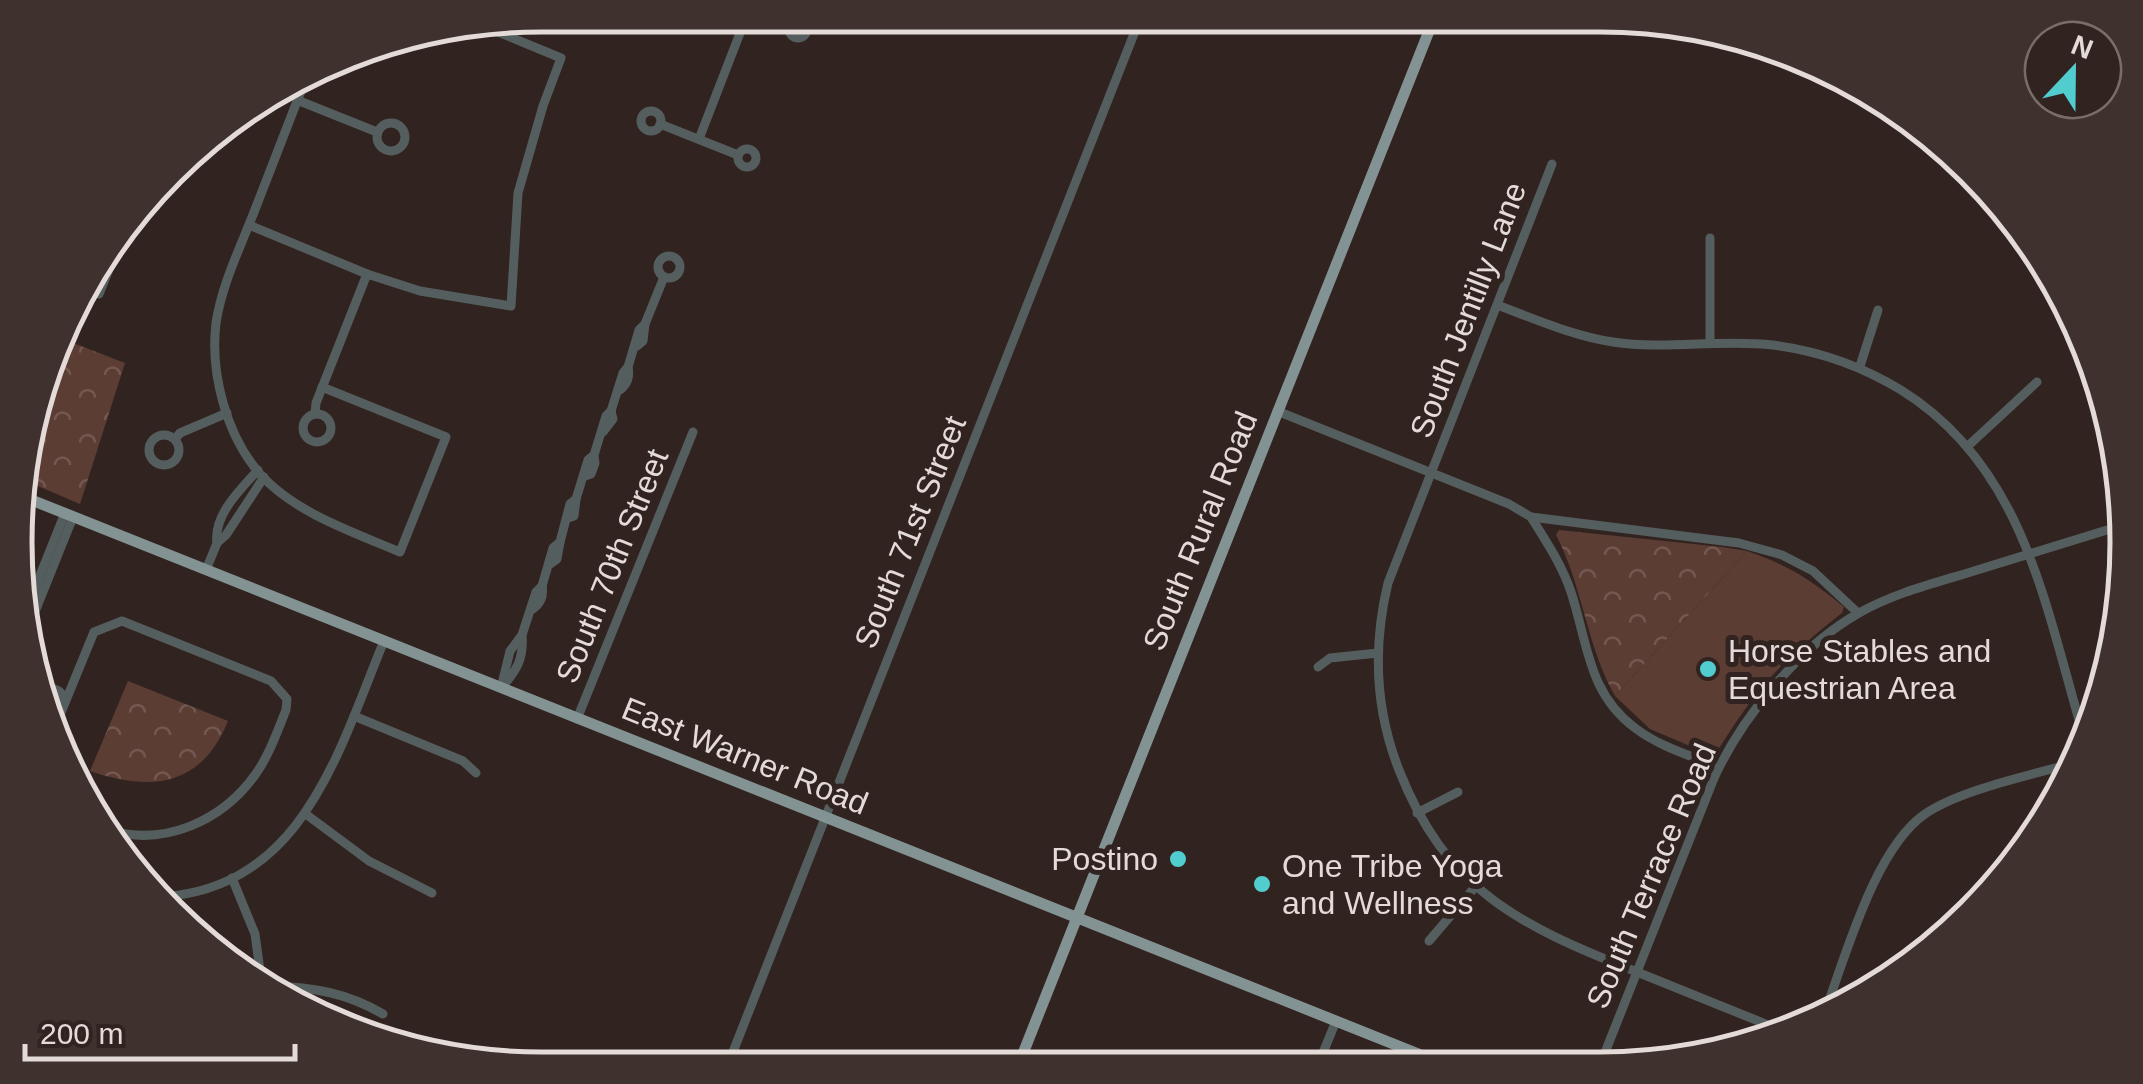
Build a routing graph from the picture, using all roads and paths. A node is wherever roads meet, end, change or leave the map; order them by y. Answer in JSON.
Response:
{"nodes":[{"id":1,"x":740,"y":32,"type":"edge"},
{"id":2,"x":1136,"y":32,"type":"edge"},
{"id":3,"x":1429,"y":32,"type":"edge"},
{"id":4,"x":504,"y":34,"type":"edge"},
{"id":5,"x":299,"y":94,"type":"edge"},
{"id":6,"x":297,"y":100,"type":"junction"},
{"id":7,"x":660,"y":124,"type":"dead end"},
{"id":8,"x":377,"y":132,"type":"dead end"},
{"id":9,"x":698,"y":139,"type":"junction"},
{"id":10,"x":738,"y":155,"type":"dead end"},
{"id":11,"x":1552,"y":164,"type":"dead end"},
{"id":12,"x":249,"y":226,"type":"junction"},
{"id":13,"x":1710,"y":238,"type":"dead end"},
{"id":14,"x":366,"y":274,"type":"junction"},
{"id":15,"x":664,"y":277,"type":"dead end"},
{"id":16,"x":1497,"y":305,"type":"junction"},
{"id":17,"x":1878,"y":310,"type":"dead end"},
{"id":18,"x":1710,"y":343,"type":"junction"},
{"id":19,"x":1860,"y":366,"type":"junction"},
{"id":20,"x":2038,"y":382,"type":"dead end"},
{"id":21,"x":322,"y":387,"type":"junction"},
{"id":22,"x":1277,"y":411,"type":"junction"},
{"id":23,"x":226,"y":413,"type":"junction"},
{"id":24,"x":315,"y":414,"type":"dead end"},
{"id":25,"x":692,"y":432,"type":"dead end"},
{"id":26,"x":174,"y":439,"type":"dead end"},
{"id":27,"x":1969,"y":445,"type":"junction"},
{"id":28,"x":261,"y":473,"type":"junction"},
{"id":29,"x":1430,"y":474,"type":"junction"},
{"id":30,"x":233,"y":500,"type":"junction"},
{"id":31,"x":35,"y":501,"type":"edge"},
{"id":32,"x":242,"y":507,"type":"junction"},
{"id":33,"x":69,"y":515,"type":"junction"},
{"id":34,"x":1531,"y":517,"type":"junction"},
{"id":35,"x":2110,"y":529,"type":"edge"},
{"id":36,"x":218,"y":542,"type":"junction"},
{"id":37,"x":2030,"y":554,"type":"junction"},
{"id":38,"x":206,"y":570,"type":"junction"},
{"id":39,"x":35,"y":591,"type":"edge"},
{"id":40,"x":37,"y":605,"type":"edge"},
{"id":41,"x":1858,"y":613,"type":"junction"},
{"id":42,"x":384,"y":641,"type":"junction"},
{"id":43,"x":1378,"y":653,"type":"junction"},
{"id":44,"x":1318,"y":667,"type":"dead end"},
{"id":45,"x":501,"y":688,"type":"junction"},
{"id":46,"x":55,"y":689,"type":"edge"},
{"id":47,"x":66,"y":699,"type":"junction"},
{"id":48,"x":58,"y":700,"type":"edge"},
{"id":49,"x":61,"y":710,"type":"edge"},
{"id":50,"x":354,"y":716,"type":"junction"},
{"id":51,"x":577,"y":718,"type":"junction"},
{"id":52,"x":2079,"y":719,"type":"edge"},
{"id":53,"x":1719,"y":767,"type":"junction"},
{"id":54,"x":2057,"y":768,"type":"edge"},
{"id":55,"x":476,"y":772,"type":"dead end"},
{"id":56,"x":1458,"y":792,"type":"dead end"},
{"id":57,"x":1417,"y":813,"type":"junction"},
{"id":58,"x":306,"y":815,"type":"junction"},
{"id":59,"x":824,"y":817,"type":"junction"},
{"id":60,"x":125,"y":835,"type":"edge"},
{"id":61,"x":232,"y":878,"type":"junction"},
{"id":62,"x":1475,"y":887,"type":"junction"},
{"id":63,"x":432,"y":894,"type":"dead end"},
{"id":64,"x":176,"y":896,"type":"edge"},
{"id":65,"x":1075,"y":918,"type":"junction"},
{"id":66,"x":1429,"y":941,"type":"dead end"},
{"id":67,"x":259,"y":966,"type":"edge"},
{"id":68,"x":1637,"y":972,"type":"junction"},
{"id":69,"x":297,"y":988,"type":"edge"},
{"id":70,"x":1831,"y":996,"type":"edge"},
{"id":71,"x":383,"y":1014,"type":"dead end"},
{"id":72,"x":1336,"y":1021,"type":"junction"},
{"id":73,"x":1765,"y":1024,"type":"edge"},
{"id":74,"x":733,"y":1052,"type":"edge"},
{"id":75,"x":1023,"y":1052,"type":"edge"},
{"id":76,"x":1324,"y":1052,"type":"edge"},
{"id":77,"x":1414,"y":1052,"type":"edge"},
{"id":78,"x":1605,"y":1052,"type":"edge"}],
"edges":[{"from":1,"to":9,"type":"street"},
{"from":2,"to":59,"type":"street","name":"South 71st Street"},
{"from":3,"to":22,"type":"main road","name":"South Rural Road"},
{"from":4,"to":14,"type":"street"},
{"from":5,"to":6,"type":"street"},
{"from":6,"to":8,"type":"street"},
{"from":6,"to":12,"type":"street"},
{"from":7,"to":9,"type":"street"},
{"from":9,"to":10,"type":"street"},
{"from":11,"to":16,"type":"street","name":"South Jentilly Lane"},
{"from":12,"to":14,"type":"street"},
{"from":12,"to":23,"type":"street"},
{"from":13,"to":18,"type":"street"},
{"from":14,"to":21,"type":"street"},
{"from":15,"to":45,"type":"street"},
{"from":16,"to":18,"type":"street"},
{"from":16,"to":29,"type":"street","name":"South Jentilly Lane"},
{"from":17,"to":19,"type":"street"},
{"from":18,"to":19,"type":"street"},
{"from":19,"to":27,"type":"street"},
{"from":20,"to":27,"type":"street"},
{"from":21,"to":24,"type":"street"},
{"from":21,"to":28,"type":"street"},
{"from":22,"to":29,"type":"street"},
{"from":22,"to":65,"type":"main road","name":"South Rural Road"},
{"from":23,"to":26,"type":"street"},
{"from":23,"to":28,"type":"street"},
{"from":25,"to":51,"type":"street","name":"South 70th Street"},
{"from":27,"to":37,"type":"street"},
{"from":28,"to":30,"type":"street"},
{"from":28,"to":32,"type":"street"},
{"from":29,"to":34,"type":"street"},
{"from":29,"to":43,"type":"street","name":"South Jentilly Lane"},
{"from":30,"to":32,"type":"street"},
{"from":30,"to":36,"type":"street"},
{"from":31,"to":33,"type":"main road","name":"East Warner Road"},
{"from":32,"to":36,"type":"street"},
{"from":33,"to":38,"type":"main road","name":"East Warner Road"},
{"from":33,"to":39,"type":"street"},
{"from":33,"to":40,"type":"street"},
{"from":34,"to":41,"type":"street"},
{"from":34,"to":53,"type":"street"},
{"from":35,"to":37,"type":"street","name":"South Terrace Road"},
{"from":36,"to":38,"type":"street"},
{"from":37,"to":41,"type":"street","name":"South Terrace Road"},
{"from":37,"to":52,"type":"street"},
{"from":38,"to":42,"type":"main road","name":"East Warner Road"},
{"from":41,"to":53,"type":"street","name":"South Terrace Road"},
{"from":42,"to":45,"type":"main road","name":"East Warner Road"},
{"from":42,"to":50,"type":"street"},
{"from":43,"to":44,"type":"street"},
{"from":43,"to":57,"type":"street","name":"South Jentilly Lane"},
{"from":45,"to":51,"type":"main road","name":"East Warner Road"},
{"from":46,"to":47,"type":"street"},
{"from":47,"to":48,"type":"street"},
{"from":47,"to":49,"type":"street"},
{"from":47,"to":60,"type":"street"},
{"from":50,"to":55,"type":"street"},
{"from":50,"to":58,"type":"street"},
{"from":51,"to":59,"type":"main road","name":"East Warner Road"},
{"from":53,"to":68,"type":"street","name":"South Terrace Road"},
{"from":54,"to":70,"type":"street"},
{"from":56,"to":57,"type":"street"},
{"from":57,"to":62,"type":"street","name":"South Jentilly Lane"},
{"from":58,"to":61,"type":"street"},
{"from":58,"to":63,"type":"street"},
{"from":59,"to":65,"type":"main road","name":"East Warner Road"},
{"from":59,"to":74,"type":"street","name":"South 71st Street"},
{"from":61,"to":64,"type":"street"},
{"from":61,"to":67,"type":"street"},
{"from":62,"to":66,"type":"street"},
{"from":62,"to":68,"type":"street","name":"South Jentilly Lane"},
{"from":65,"to":72,"type":"main road","name":"East Warner Road"},
{"from":65,"to":75,"type":"main road","name":"South Rural Road"},
{"from":68,"to":73,"type":"street","name":"South Jentilly Lane"},
{"from":68,"to":78,"type":"street","name":"South Terrace Road"},
{"from":69,"to":71,"type":"street"},
{"from":72,"to":76,"type":"street"},
{"from":72,"to":77,"type":"main road","name":"East Warner Road"}]}
